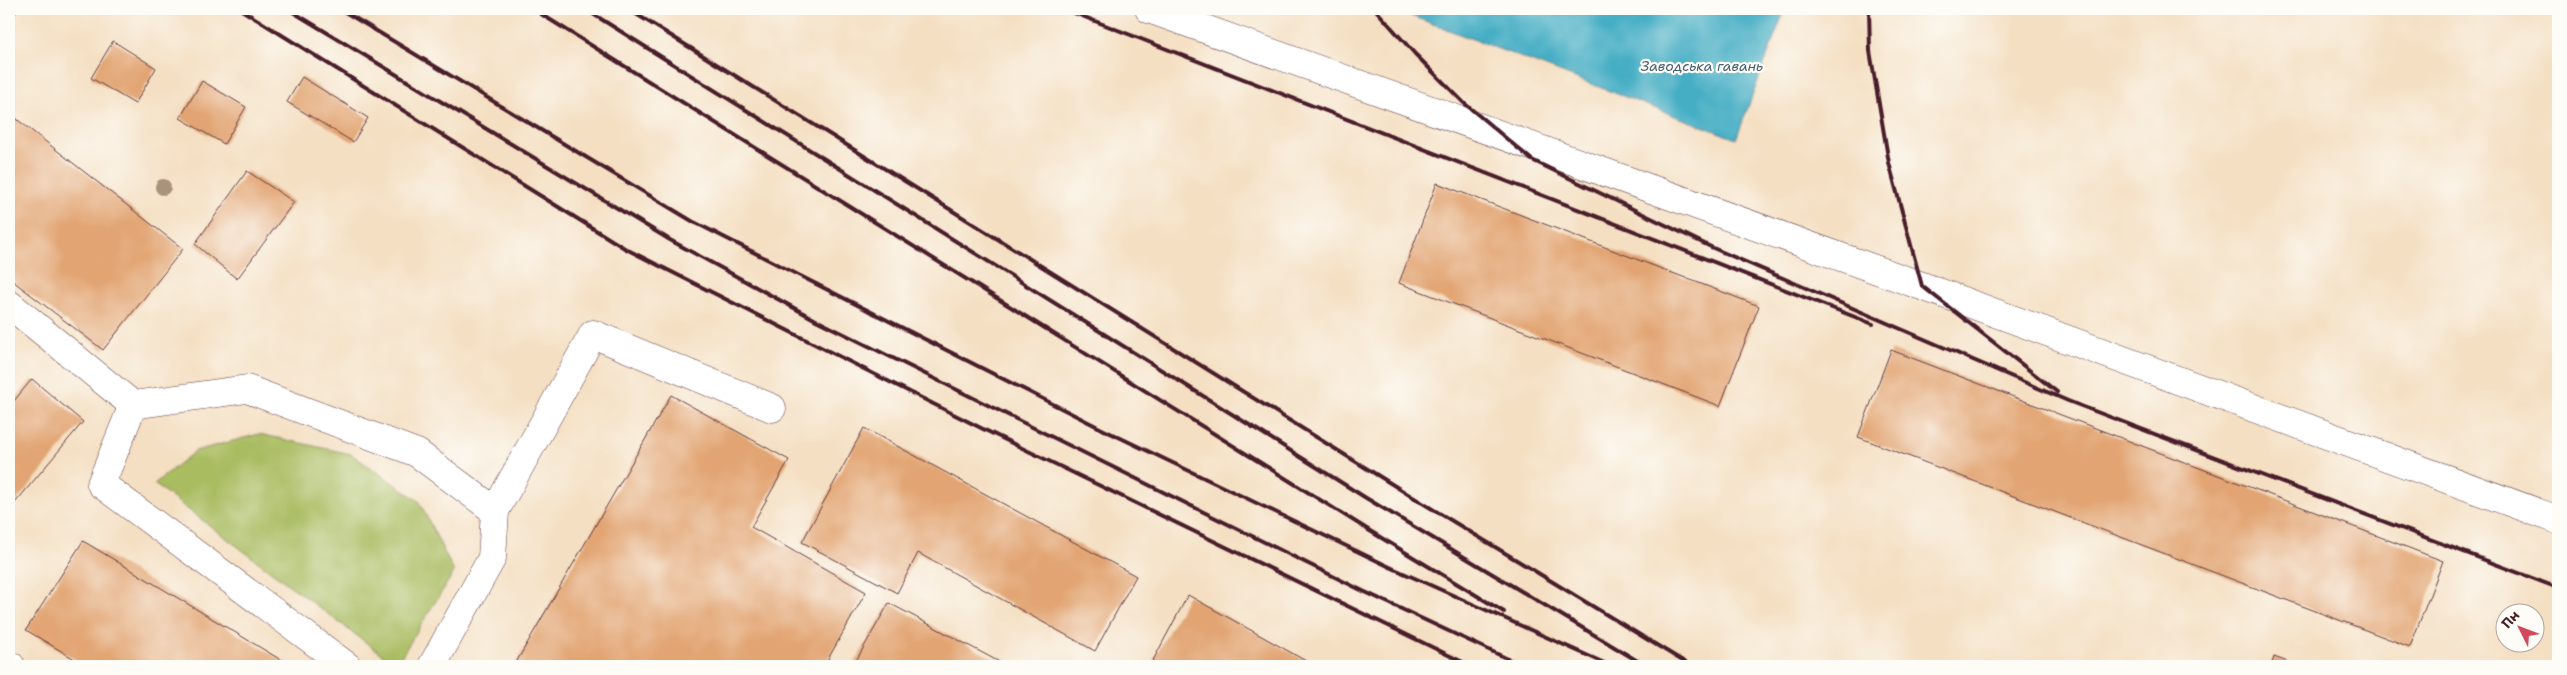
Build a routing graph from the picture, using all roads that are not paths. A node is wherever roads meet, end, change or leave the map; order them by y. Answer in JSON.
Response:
{"nodes":[{"id":1,"x":1149,"y":9,"type":"edge"},
{"id":2,"x":9,"y":304,"type":"edge"},
{"id":3,"x":133,"y":405,"type":"junction"},
{"id":4,"x":772,"y":408,"type":"dead end"},
{"id":5,"x":495,"y":511,"type":"junction"},
{"id":6,"x":2558,"y":520,"type":"edge"},
{"id":7,"x":347,"y":666,"type":"edge"},
{"id":8,"x":432,"y":666,"type":"edge"}],
"edges":[{"from":1,"to":6,"type":"lane"},
{"from":2,"to":3,"type":"lane"},
{"from":3,"to":5,"type":"lane"},
{"from":3,"to":7,"type":"lane"},
{"from":4,"to":5,"type":"lane"},
{"from":5,"to":8,"type":"lane"}]}
